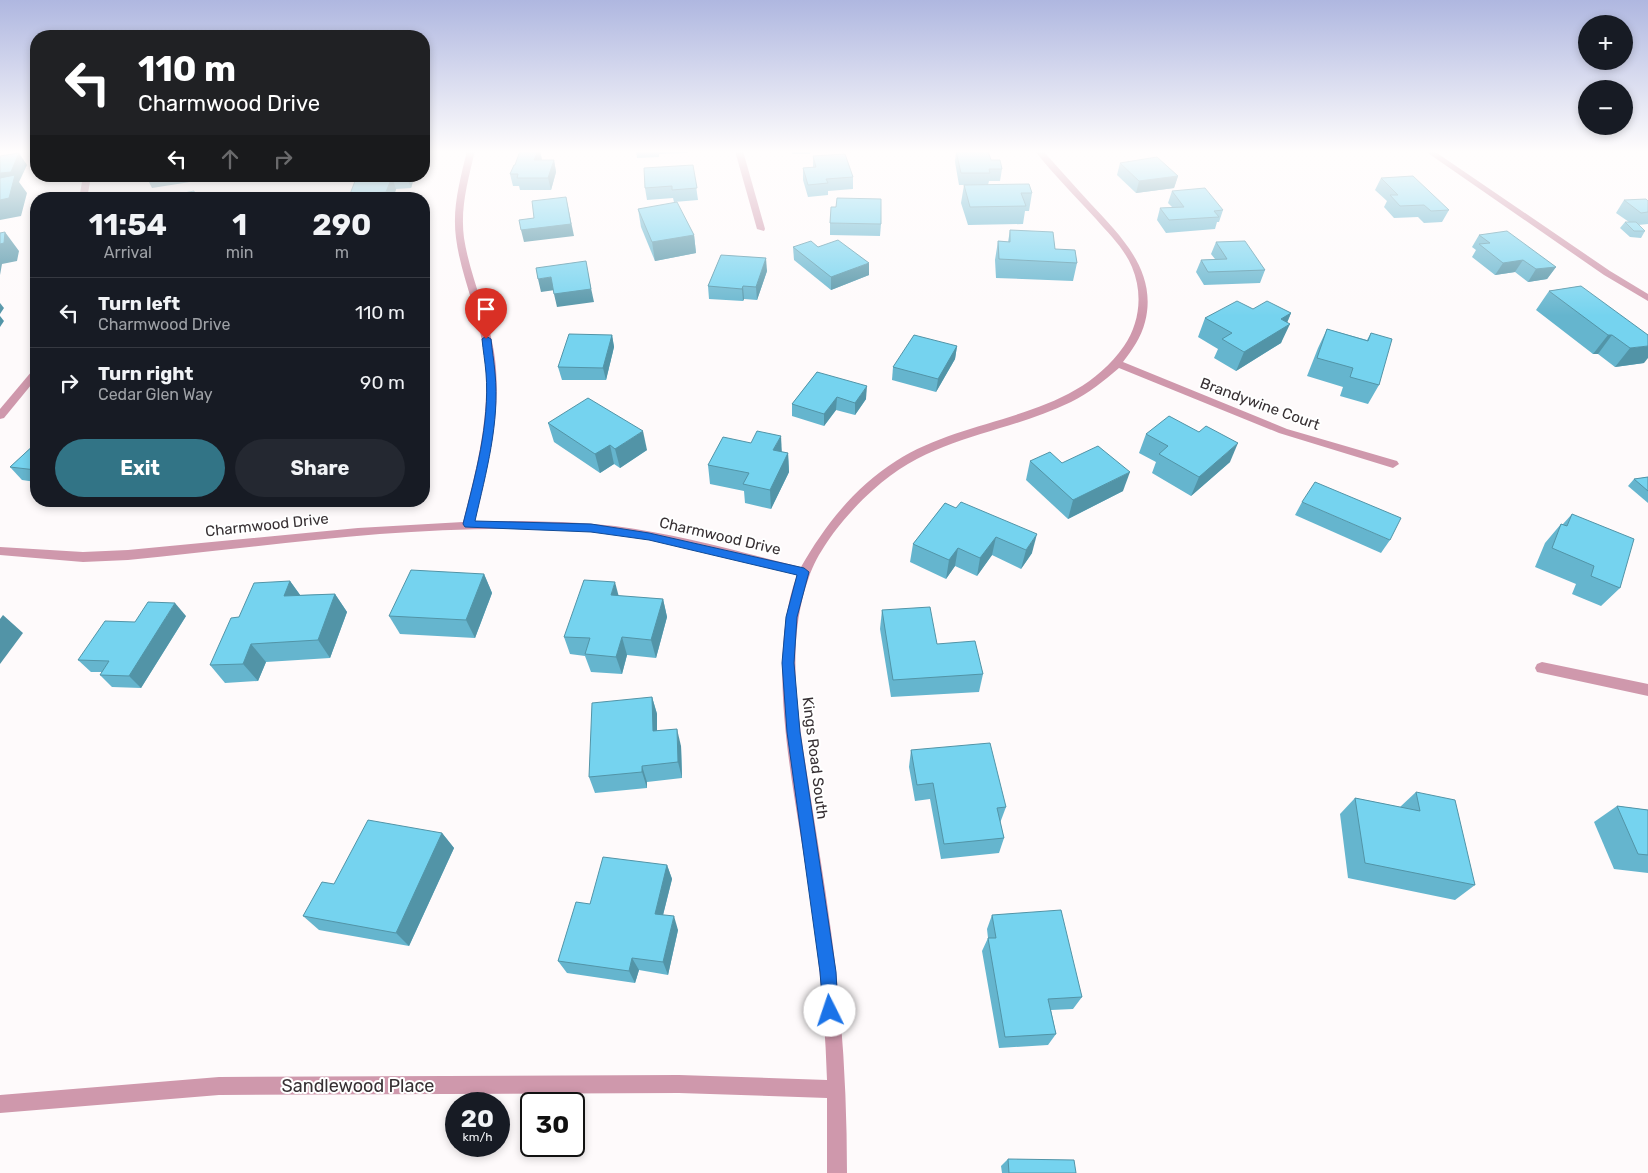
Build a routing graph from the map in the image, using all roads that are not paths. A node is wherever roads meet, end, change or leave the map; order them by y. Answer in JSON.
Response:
{"nodes":[{"id":1,"x":460,"y":206,"type":"edge"},
{"id":2,"x":754,"y":206,"type":"edge"},
{"id":3,"x":1088,"y":206,"type":"edge"},
{"id":4,"x":1510,"y":206,"type":"edge"},
{"id":5,"x":760,"y":229,"type":"dead end"},
{"id":6,"x":1648,"y":298,"type":"edge"},
{"id":7,"x":1118,"y":364,"type":"junction"},
{"id":8,"x":30,"y":380,"type":"edge"},
{"id":9,"x":0,"y":416,"type":"edge"},
{"id":10,"x":1393,"y":464,"type":"dead end"},
{"id":11,"x":468,"y":524,"type":"junction"},
{"id":12,"x":0,"y":551,"type":"edge"},
{"id":13,"x":804,"y":572,"type":"junction"},
{"id":14,"x":1542,"y":668,"type":"dead end"},
{"id":15,"x":1648,"y":690,"type":"edge"},
{"id":16,"x":836,"y":1089,"type":"junction"},
{"id":17,"x":0,"y":1104,"type":"edge"},
{"id":18,"x":837,"y":1173,"type":"edge"}],
"edges":[{"from":1,"to":11,"type":"street"},
{"from":2,"to":5,"type":"street"},
{"from":3,"to":7,"type":"street","name":"Kings Road South"},
{"from":4,"to":6,"type":"street"},
{"from":7,"to":10,"type":"street","name":"Brandywine Court"},
{"from":7,"to":13,"type":"street","name":"Kings Road South"},
{"from":8,"to":9,"type":"street"},
{"from":11,"to":12,"type":"street","name":"Charmwood Drive"},
{"from":11,"to":13,"type":"street","name":"Charmwood Drive"},
{"from":13,"to":16,"type":"street","name":"Kings Road South"},
{"from":14,"to":15,"type":"street"},
{"from":16,"to":17,"type":"street","name":"Sandlewood Place"},
{"from":16,"to":18,"type":"street","name":"Kings Road South"}]}
